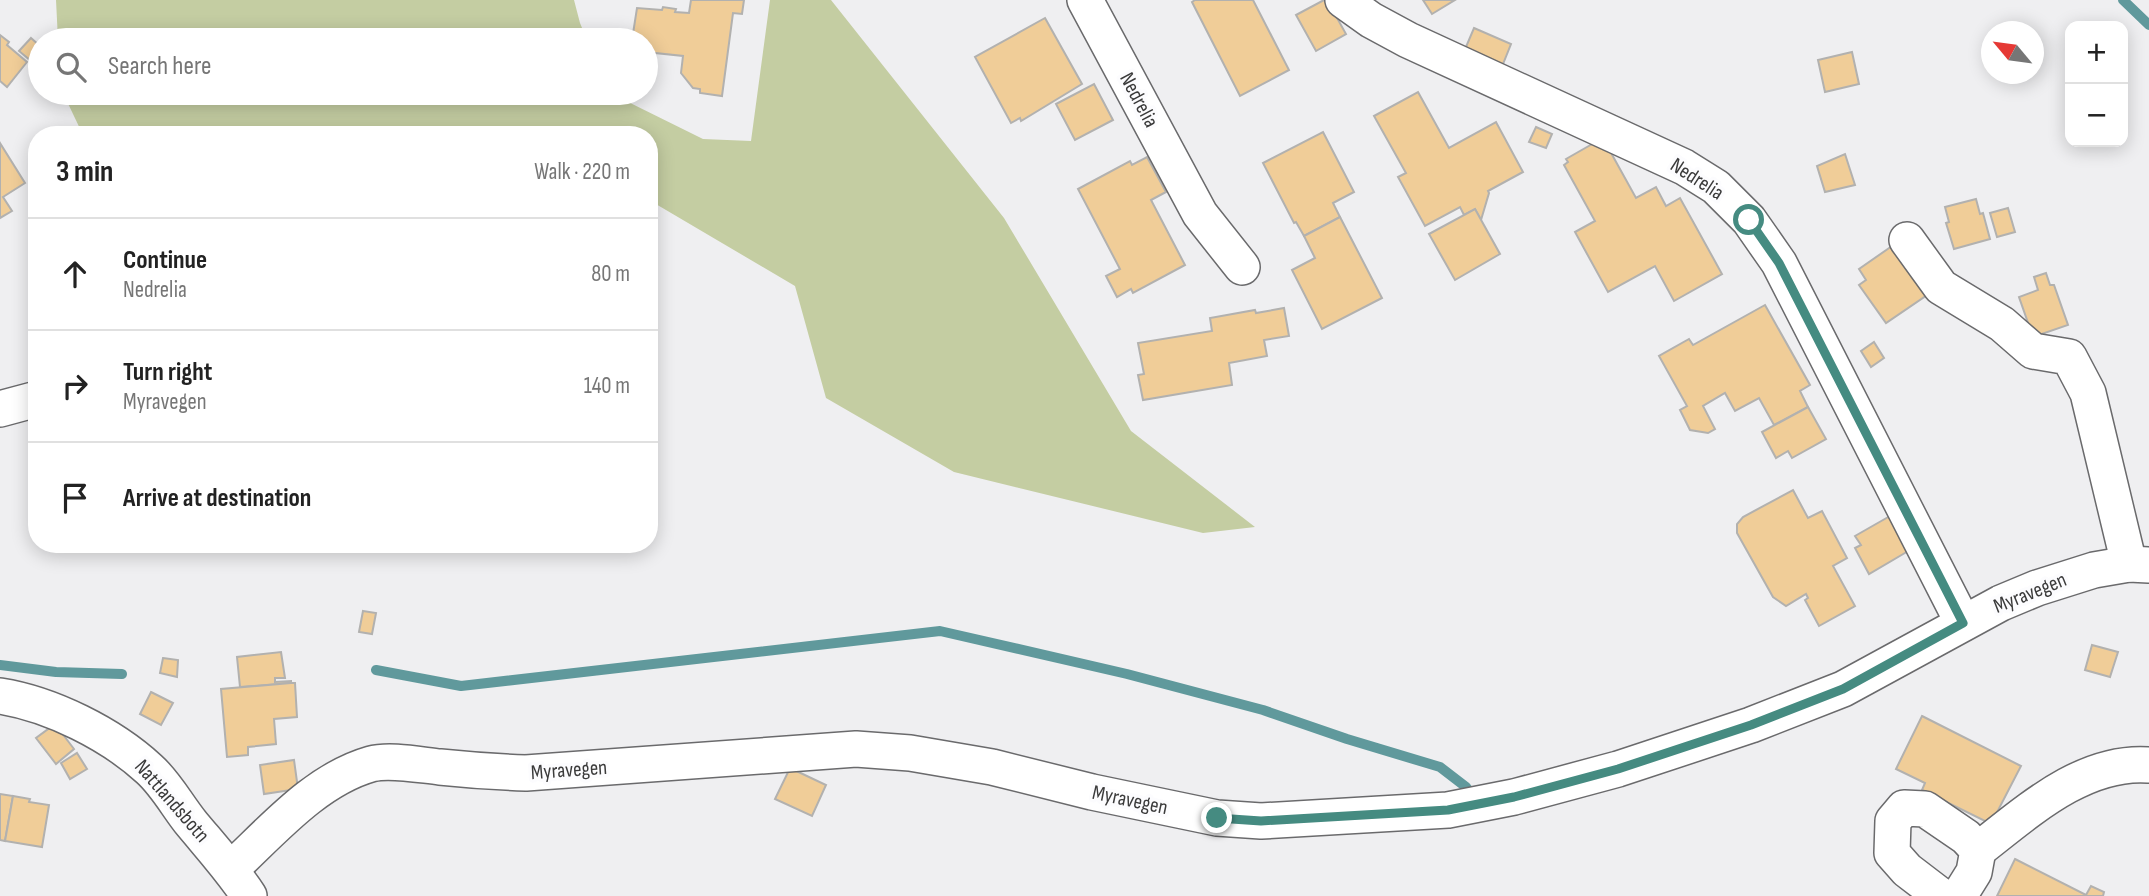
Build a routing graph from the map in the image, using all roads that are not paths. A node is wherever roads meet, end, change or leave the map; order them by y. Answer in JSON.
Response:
{"nodes":[{"id":1,"x":1085,"y":0,"type":"edge"},
{"id":2,"x":1343,"y":0,"type":"edge"},
{"id":3,"x":1907,"y":240,"type":"dead end"},
{"id":4,"x":1242,"y":267,"type":"dead end"},
{"id":5,"x":28,"y":401,"type":"edge"},
{"id":6,"x":0,"y":408,"type":"edge"},
{"id":7,"x":2139,"y":565,"type":"edge"},
{"id":8,"x":1963,"y":623,"type":"junction"},
{"id":9,"x":0,"y":696,"type":"edge"},
{"id":10,"x":2149,"y":765,"type":"edge"},
{"id":11,"x":1978,"y":850,"type":"junction"},
{"id":12,"x":240,"y":883,"type":"edge"},
{"id":13,"x":1941,"y":896,"type":"edge"},
{"id":14,"x":1959,"y":896,"type":"edge"}],
"edges":[{"from":1,"to":4,"type":"street","name":"Nedrelia"},
{"from":2,"to":8,"type":"street","name":"Nedrelia"},
{"from":3,"to":7,"type":"street"},
{"from":5,"to":6,"type":"street"},
{"from":7,"to":8,"type":"street","name":"Myravegen"},
{"from":8,"to":12,"type":"street","name":"Myravegen"},
{"from":9,"to":12,"type":"street","name":"Nattlandsbotn"},
{"from":10,"to":11,"type":"street"},
{"from":11,"to":13,"type":"street"},
{"from":11,"to":14,"type":"street"}]}
